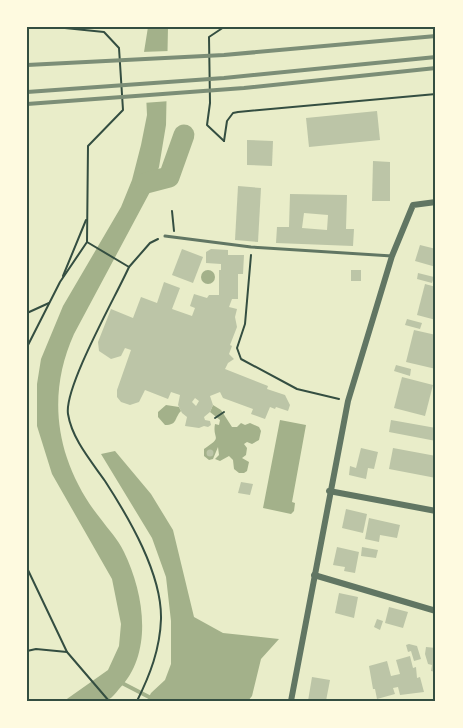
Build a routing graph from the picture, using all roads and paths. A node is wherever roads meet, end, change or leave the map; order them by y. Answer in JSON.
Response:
{"nodes":[{"id":1,"x":55,"y":27,"type":"edge"},
{"id":2,"x":224,"y":27,"type":"edge"},
{"id":3,"x":436,"y":94,"type":"edge"},
{"id":4,"x":436,"y":202,"type":"edge"},
{"id":5,"x":172,"y":211,"type":"dead end"},
{"id":6,"x":87,"y":218,"type":"junction"},
{"id":7,"x":165,"y":236,"type":"joint"},
{"id":8,"x":174,"y":237,"type":"junction"},
{"id":9,"x":89,"y":243,"type":"junction"},
{"id":10,"x":251,"y":247,"type":"junction"},
{"id":11,"x":392,"y":256,"type":"junction"},
{"id":12,"x":129,"y":267,"type":"junction"},
{"id":13,"x":60,"y":282,"type":"junction"},
{"id":14,"x":50,"y":303,"type":"junction"},
{"id":15,"x":27,"y":313,"type":"edge"},
{"id":16,"x":27,"y":347,"type":"edge"},
{"id":17,"x":348,"y":401,"type":"junction"},
{"id":18,"x":224,"y":412,"type":"dead end"},
{"id":19,"x":215,"y":418,"type":"dead end"},
{"id":20,"x":329,"y":491,"type":"junction"},
{"id":21,"x":436,"y":511,"type":"edge"},
{"id":22,"x":27,"y":568,"type":"edge"},
{"id":23,"x":314,"y":575,"type":"junction"},
{"id":24,"x":436,"y":611,"type":"edge"},
{"id":25,"x":27,"y":651,"type":"edge"},
{"id":26,"x":67,"y":652,"type":"junction"},
{"id":27,"x":138,"y":699,"type":"edge"},
{"id":28,"x":109,"y":701,"type":"edge"},
{"id":29,"x":291,"y":701,"type":"edge"}],
"edges":[{"from":1,"to":6,"type":"path"},
{"from":2,"to":3,"type":"path"},
{"from":4,"to":11,"type":"street"},
{"from":5,"to":8,"type":"path"},
{"from":6,"to":9,"type":"path"},
{"from":6,"to":13,"type":"path"},
{"from":7,"to":8,"type":"lane"},
{"from":7,"to":12,"type":"path"},
{"from":8,"to":10,"type":"lane"},
{"from":9,"to":12,"type":"path"},
{"from":9,"to":13,"type":"path"},
{"from":10,"to":11,"type":"lane"},
{"from":10,"to":17,"type":"path"},
{"from":11,"to":17,"type":"street"},
{"from":12,"to":27,"type":"path"},
{"from":13,"to":14,"type":"path"},
{"from":14,"to":15,"type":"path"},
{"from":14,"to":16,"type":"path"},
{"from":17,"to":20,"type":"street"},
{"from":18,"to":19,"type":"path"},
{"from":20,"to":21,"type":"street"},
{"from":20,"to":23,"type":"street"},
{"from":22,"to":26,"type":"path"},
{"from":23,"to":24,"type":"street"},
{"from":23,"to":29,"type":"street"},
{"from":25,"to":26,"type":"path"},
{"from":26,"to":28,"type":"path"}]}
